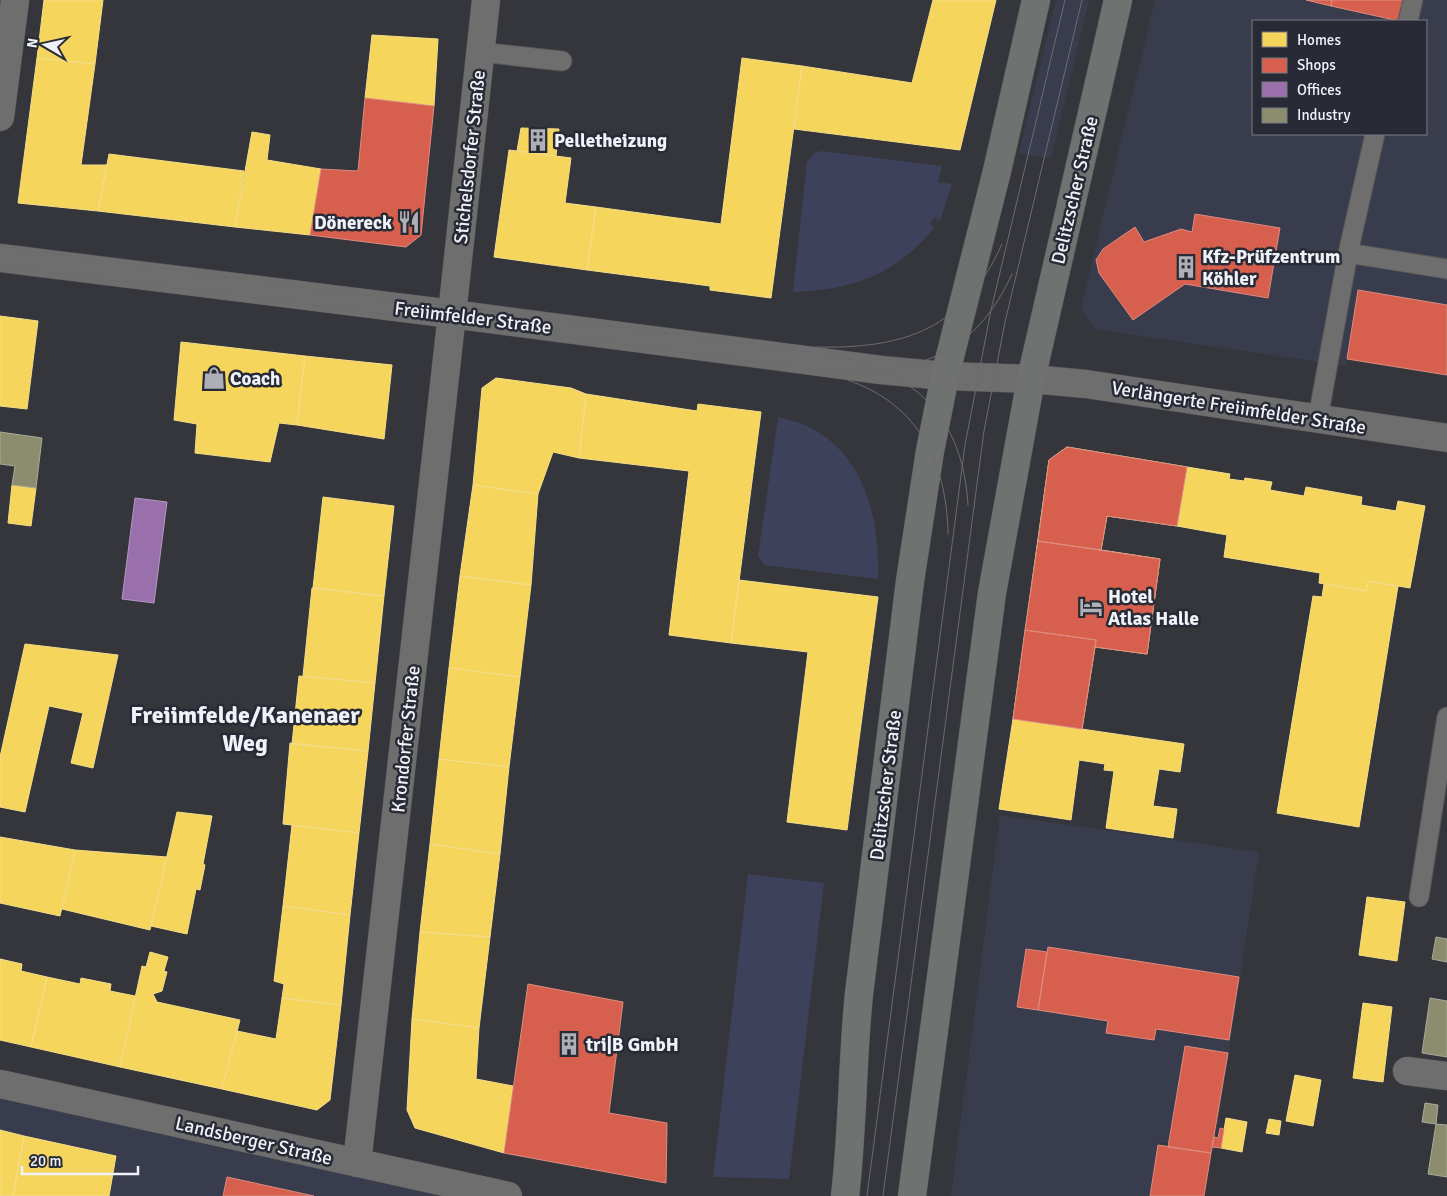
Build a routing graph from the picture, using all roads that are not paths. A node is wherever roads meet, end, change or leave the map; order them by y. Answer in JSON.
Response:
{"nodes":[{"id":1,"x":15,"y":0,"type":"edge"},
{"id":2,"x":486,"y":0,"type":"edge"},
{"id":3,"x":1036,"y":0,"type":"edge"},
{"id":4,"x":1118,"y":0,"type":"edge"},
{"id":5,"x":1413,"y":0,"type":"edge"},
{"id":6,"x":1408,"y":20,"type":"edge"},
{"id":7,"x":480,"y":52,"type":"junction"},
{"id":8,"x":562,"y":61,"type":"dead end"},
{"id":9,"x":0,"y":117,"type":"edge"},
{"id":10,"x":1375,"y":135,"type":"edge"},
{"id":11,"x":1348,"y":253,"type":"junction"},
{"id":12,"x":0,"y":258,"type":"edge"},
{"id":13,"x":1447,"y":269,"type":"edge"},
{"id":14,"x":452,"y":314,"type":"junction"},
{"id":15,"x":945,"y":376,"type":"junction"},
{"id":16,"x":1031,"y":379,"type":"junction"},
{"id":17,"x":1318,"y":418,"type":"junction"},
{"id":18,"x":1447,"y":438,"type":"edge"},
{"id":19,"x":1447,"y":717,"type":"edge"},
{"id":20,"x":1419,"y":897,"type":"dead end"},
{"id":21,"x":1407,"y":1071,"type":"dead end"},
{"id":22,"x":1447,"y":1076,"type":"edge"},
{"id":23,"x":0,"y":1084,"type":"edge"},
{"id":24,"x":357,"y":1163,"type":"junction"},
{"id":25,"x":508,"y":1196,"type":"edge"},
{"id":26,"x":845,"y":1196,"type":"edge"},
{"id":27,"x":912,"y":1196,"type":"edge"}],
"edges":[{"from":1,"to":9,"type":"street"},
{"from":2,"to":7,"type":"street","name":"Stichelsdorfer Straße"},
{"from":3,"to":15,"type":"main road","name":"Delitzscher Straße"},
{"from":4,"to":16,"type":"main road","name":"Delitzscher Straße"},
{"from":5,"to":6,"type":"lane"},
{"from":7,"to":8,"type":"lane"},
{"from":7,"to":14,"type":"street","name":"Stichelsdorfer Straße"},
{"from":10,"to":11,"type":"lane"},
{"from":11,"to":13,"type":"lane"},
{"from":11,"to":17,"type":"lane"},
{"from":12,"to":14,"type":"street","name":"Freiimfelder Straße"},
{"from":14,"to":15,"type":"street","name":"Freiimfelder Straße"},
{"from":14,"to":24,"type":"street","name":"Krondorfer Straße"},
{"from":15,"to":16,"type":"street"},
{"from":15,"to":26,"type":"main road","name":"Delitzscher Straße"},
{"from":16,"to":17,"type":"street","name":"Verlängerte Freiimfelder Straße"},
{"from":16,"to":27,"type":"main road","name":"Delitzscher Straße"},
{"from":17,"to":18,"type":"street","name":"Verlängerte Freiimfelder Straße"},
{"from":19,"to":20,"type":"lane"},
{"from":21,"to":22,"type":"street"},
{"from":23,"to":24,"type":"street","name":"Landsberger Straße"},
{"from":24,"to":25,"type":"street","name":"Landsberger Straße"}]}
